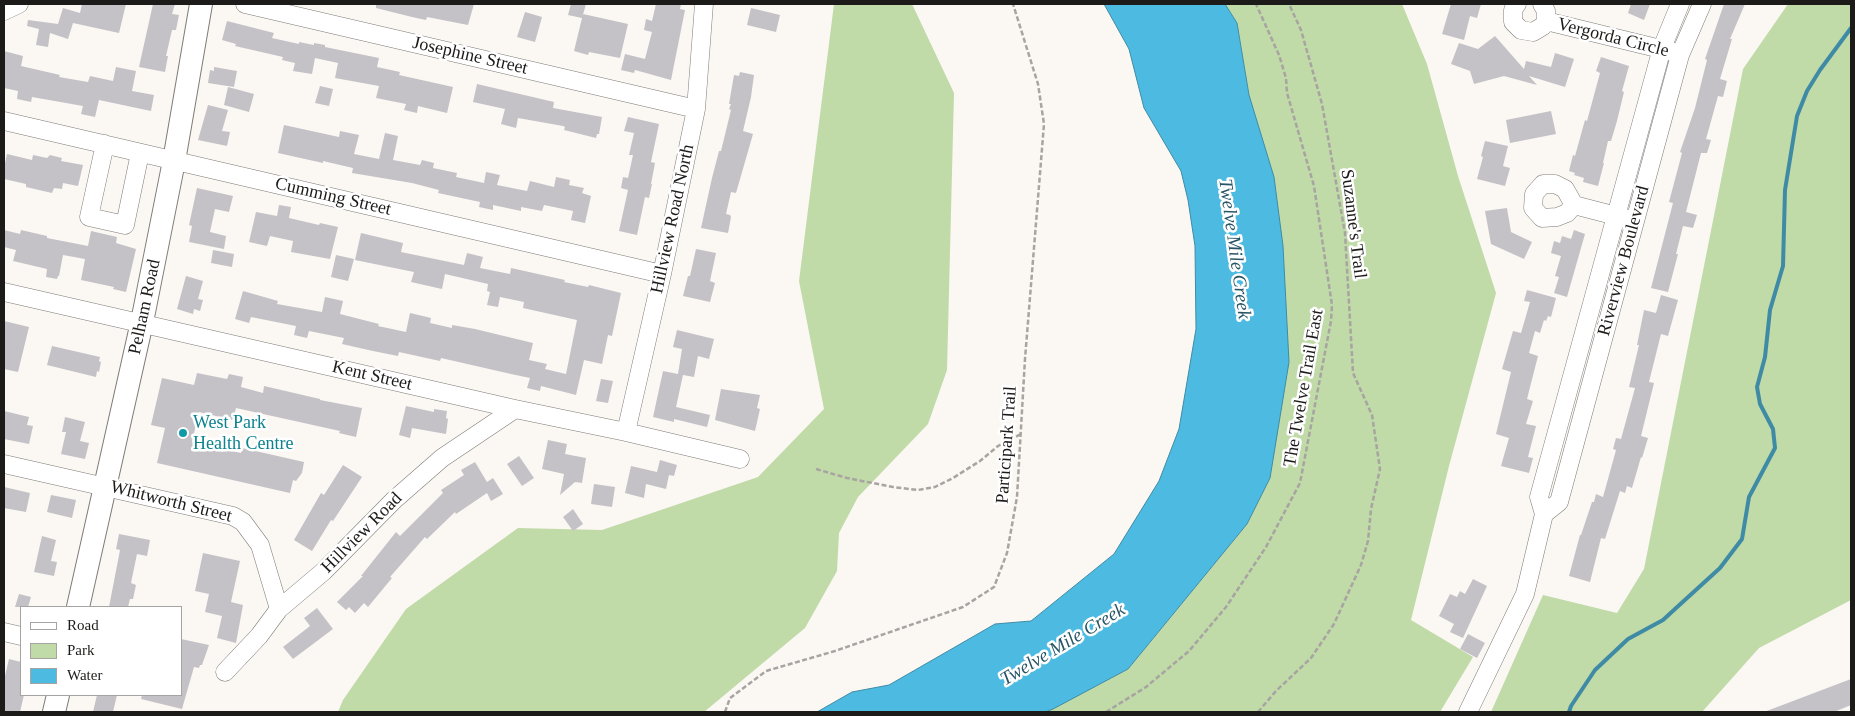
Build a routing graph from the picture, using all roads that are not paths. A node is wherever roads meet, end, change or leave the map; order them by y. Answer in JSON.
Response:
{"nodes":[{"id":1,"x":19,"y":4,"type":"edge"},
{"id":2,"x":201,"y":4,"type":"edge"},
{"id":3,"x":245,"y":4,"type":"edge"},
{"id":4,"x":704,"y":4,"type":"edge"},
{"id":5,"x":1517,"y":4,"type":"edge"},
{"id":6,"x":1542,"y":4,"type":"edge"},
{"id":7,"x":1680,"y":4,"type":"edge"},
{"id":8,"x":1702,"y":4,"type":"edge"},
{"id":9,"x":4,"y":11,"type":"edge"},
{"id":10,"x":1546,"y":21,"type":"junction"},
{"id":11,"x":1662,"y":48,"type":"junction"},
{"id":12,"x":1680,"y":55,"type":"junction"},
{"id":13,"x":696,"y":109,"type":"junction"},
{"id":14,"x":4,"y":121,"type":"edge"},
{"id":15,"x":105,"y":144,"type":"junction"},
{"id":16,"x":140,"y":153,"type":"junction"},
{"id":17,"x":174,"y":160,"type":"junction"},
{"id":18,"x":1574,"y":205,"type":"dead end"},
{"id":19,"x":1617,"y":216,"type":"junction"},
{"id":20,"x":1635,"y":221,"type":"junction"},
{"id":21,"x":662,"y":274,"type":"junction"},
{"id":22,"x":4,"y":292,"type":"edge"},
{"id":23,"x":142,"y":322,"type":"junction"},
{"id":24,"x":1567,"y":393,"type":"junction"},
{"id":25,"x":1587,"y":399,"type":"junction"},
{"id":26,"x":515,"y":409,"type":"junction"},
{"id":27,"x":626,"y":432,"type":"junction"},
{"id":28,"x":740,"y":459,"type":"dead end"},
{"id":29,"x":4,"y":464,"type":"edge"},
{"id":30,"x":106,"y":486,"type":"junction"},
{"id":31,"x":1544,"y":514,"type":"junction"},
{"id":32,"x":78,"y":606,"type":"edge"},
{"id":33,"x":279,"y":609,"type":"junction"},
{"id":34,"x":4,"y":632,"type":"edge"},
{"id":35,"x":20,"y":636,"type":"edge"},
{"id":36,"x":225,"y":672,"type":"dead end"},
{"id":37,"x":58,"y":696,"type":"edge"},
{"id":38,"x":54,"y":712,"type":"edge"},
{"id":39,"x":1468,"y":712,"type":"edge"}],
"edges":[{"from":1,"to":9,"type":"street"},
{"from":2,"to":17,"type":"main road","name":"Pelham Road"},
{"from":3,"to":13,"type":"street","name":"Josephine Street"},
{"from":4,"to":13,"type":"street","name":"Hillview Road North"},
{"from":5,"to":10,"type":"street","name":"Vergorda Circle"},
{"from":6,"to":10,"type":"street","name":"Vergorda Circle"},
{"from":7,"to":11,"type":"street","name":"Riverview Boulevard"},
{"from":8,"to":12,"type":"street","name":"Riverview Boulevard"},
{"from":10,"to":11,"type":"street","name":"Vergorda Circle"},
{"from":11,"to":12,"type":"street","name":"Vergorda Circle"},
{"from":11,"to":19,"type":"street","name":"Riverview Boulevard"},
{"from":12,"to":20,"type":"street","name":"Riverview Boulevard"},
{"from":13,"to":21,"type":"street","name":"Hillview Road North"},
{"from":14,"to":15,"type":"street","name":"Cumming Street"},
{"from":15,"to":16,"type":"street","name":"Cumming Street"},
{"from":15,"to":16,"type":"street"},
{"from":16,"to":17,"type":"street","name":"Cumming Street"},
{"from":17,"to":21,"type":"street","name":"Cumming Street"},
{"from":17,"to":23,"type":"main road","name":"Pelham Road"},
{"from":18,"to":19,"type":"street"},
{"from":19,"to":20,"type":"street"},
{"from":19,"to":24,"type":"street","name":"Riverview Boulevard"},
{"from":20,"to":25,"type":"street","name":"Riverview Boulevard"},
{"from":21,"to":27,"type":"street","name":"Hillview Road North"},
{"from":22,"to":23,"type":"street","name":"Kent Street"},
{"from":23,"to":26,"type":"street","name":"Kent Street"},
{"from":23,"to":30,"type":"main road","name":"Pelham Road"},
{"from":24,"to":25,"type":"street"},
{"from":24,"to":31,"type":"street","name":"Riverview Boulevard"},
{"from":25,"to":31,"type":"street","name":"Riverview Boulevard"},
{"from":26,"to":27,"type":"street","name":"Kent Street"},
{"from":26,"to":33,"type":"street","name":"Hillview Road"},
{"from":27,"to":28,"type":"street","name":"Kent Street"},
{"from":29,"to":30,"type":"street","name":"Whitworth Street"},
{"from":30,"to":32,"type":"main road","name":"Pelham Road"},
{"from":30,"to":33,"type":"street","name":"Whitworth Street"},
{"from":31,"to":39,"type":"street","name":"Riverview Boulevard"},
{"from":33,"to":36,"type":"street","name":"Hillview Road"},
{"from":34,"to":35,"type":"street"},
{"from":37,"to":38,"type":"main road"}]}
